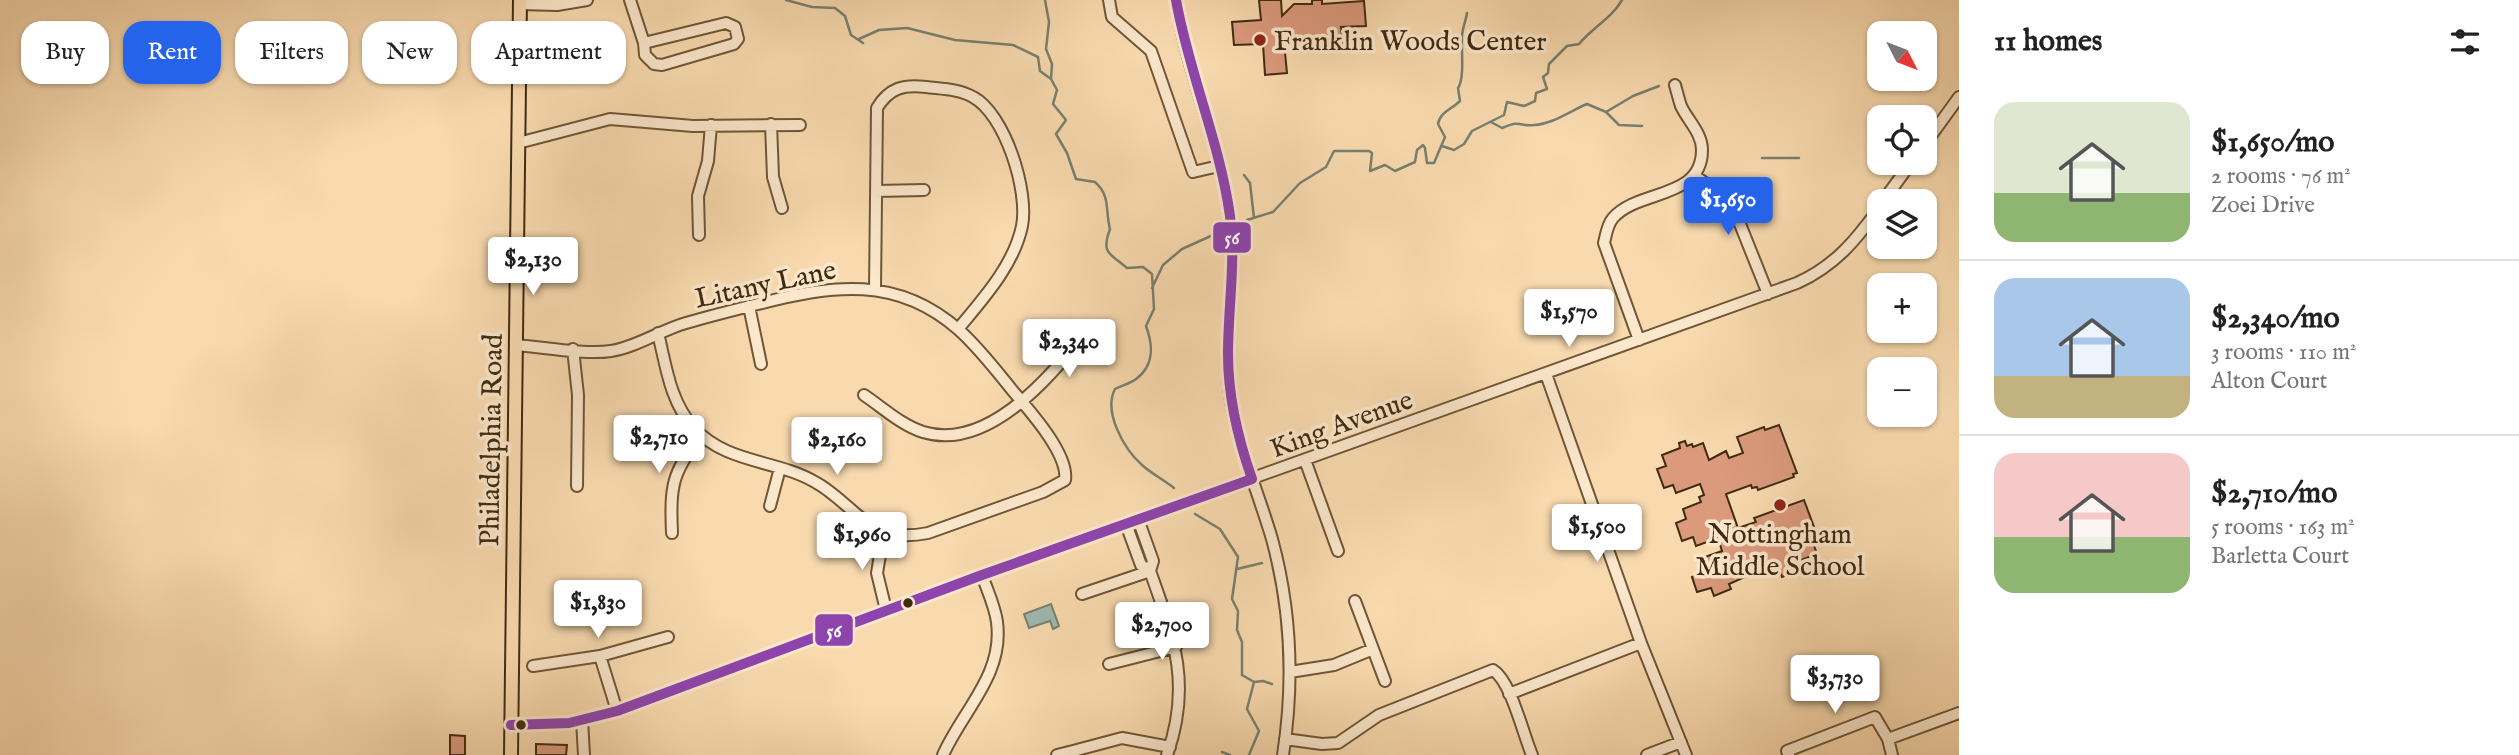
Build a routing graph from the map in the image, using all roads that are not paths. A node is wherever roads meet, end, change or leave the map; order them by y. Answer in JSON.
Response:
{"nodes":[{"id":1,"x":587,"y":0,"type":"edge"},
{"id":2,"x":630,"y":0,"type":"edge"},
{"id":3,"x":1109,"y":0,"type":"edge"},
{"id":4,"x":1176,"y":0,"type":"edge"},
{"id":5,"x":520,"y":2,"type":"edge"},
{"id":6,"x":644,"y":43,"type":"junction"},
{"id":7,"x":1675,"y":85,"type":"dead end"},
{"id":8,"x":1959,"y":97,"type":"edge"},
{"id":9,"x":771,"y":124,"type":"junction"},
{"id":10,"x":711,"y":125,"type":"junction"},
{"id":11,"x":800,"y":125,"type":"dead end"},
{"id":12,"x":1937,"y":127,"type":"edge"},
{"id":13,"x":518,"y":143,"type":"junction"},
{"id":14,"x":1219,"y":166,"type":"junction"},
{"id":15,"x":1695,"y":176,"type":"junction"},
{"id":16,"x":924,"y":190,"type":"dead end"},
{"id":17,"x":876,"y":191,"type":"junction"},
{"id":18,"x":782,"y":208,"type":"dead end"},
{"id":19,"x":1867,"y":224,"type":"edge"},
{"id":20,"x":699,"y":236,"type":"dead end"},
{"id":21,"x":875,"y":289,"type":"junction"},
{"id":22,"x":1768,"y":293,"type":"junction"},
{"id":23,"x":749,"y":306,"type":"junction"},
{"id":24,"x":958,"y":329,"type":"junction"},
{"id":25,"x":1087,"y":330,"type":"dead end"},
{"id":26,"x":658,"y":333,"type":"junction"},
{"id":27,"x":1639,"y":340,"type":"junction"},
{"id":28,"x":516,"y":345,"type":"junction"},
{"id":29,"x":573,"y":349,"type":"junction"},
{"id":30,"x":761,"y":364,"type":"dead end"},
{"id":31,"x":1546,"y":374,"type":"junction"},
{"id":32,"x":864,"y":395,"type":"dead end"},
{"id":33,"x":1022,"y":402,"type":"junction"},
{"id":34,"x":701,"y":435,"type":"junction"},
{"id":35,"x":1305,"y":460,"type":"junction"},
{"id":36,"x":780,"y":468,"type":"junction"},
{"id":37,"x":1252,"y":479,"type":"junction"},
{"id":38,"x":577,"y":486,"type":"dead end"},
{"id":39,"x":770,"y":506,"type":"dead end"},
{"id":40,"x":1138,"y":519,"type":"junction"},
{"id":41,"x":1126,"y":524,"type":"junction"},
{"id":42,"x":884,"y":531,"type":"junction"},
{"id":43,"x":672,"y":533,"type":"dead end"},
{"id":44,"x":1338,"y":551,"type":"dead end"},
{"id":45,"x":1150,"y":571,"type":"junction"},
{"id":46,"x":982,"y":575,"type":"junction"},
{"id":47,"x":1082,"y":594,"type":"dead end"},
{"id":48,"x":1355,"y":601,"type":"dead end"},
{"id":49,"x":886,"y":610,"type":"junction"},
{"id":50,"x":668,"y":636,"type":"dead end"},
{"id":51,"x":1641,"y":643,"type":"junction"},
{"id":52,"x":1176,"y":647,"type":"junction"},
{"id":53,"x":1373,"y":649,"type":"junction"},
{"id":54,"x":600,"y":656,"type":"junction"},
{"id":55,"x":1109,"y":664,"type":"dead end"},
{"id":56,"x":533,"y":666,"type":"dead end"},
{"id":57,"x":1290,"y":672,"type":"junction"},
{"id":58,"x":1385,"y":681,"type":"dead end"},
{"id":59,"x":1509,"y":694,"type":"junction"},
{"id":60,"x":617,"y":711,"type":"junction"},
{"id":61,"x":1959,"y":713,"type":"edge"},
{"id":62,"x":582,"y":720,"type":"junction"},
{"id":63,"x":511,"y":725,"type":"junction"},
{"id":64,"x":1285,"y":739,"type":"junction"},
{"id":65,"x":1888,"y":739,"type":"junction"},
{"id":66,"x":1681,"y":742,"type":"junction"},
{"id":67,"x":1168,"y":751,"type":"edge"},
{"id":68,"x":1531,"y":752,"type":"edge"},
{"id":69,"x":1074,"y":753,"type":"edge"},
{"id":70,"x":511,"y":755,"type":"edge"},
{"id":71,"x":584,"y":755,"type":"edge"},
{"id":72,"x":943,"y":755,"type":"edge"},
{"id":73,"x":1058,"y":755,"type":"edge"},
{"id":74,"x":1283,"y":755,"type":"edge"},
{"id":75,"x":1517,"y":755,"type":"edge"},
{"id":76,"x":1647,"y":755,"type":"edge"},
{"id":77,"x":1686,"y":755,"type":"edge"},
{"id":78,"x":1789,"y":755,"type":"edge"},
{"id":79,"x":1892,"y":755,"type":"edge"}],
"edges":[{"from":1,"to":5,"type":"street"},
{"from":2,"to":6,"type":"street"},
{"from":3,"to":14,"type":"street"},
{"from":4,"to":14,"type":"street"},
{"from":5,"to":13,"type":"main road","name":"Philadelphia Road"},
{"from":6,"to":6,"type":"street"},
{"from":7,"to":15,"type":"street"},
{"from":8,"to":12,"type":"street"},
{"from":9,"to":10,"type":"street"},
{"from":9,"to":11,"type":"street"},
{"from":9,"to":18,"type":"street"},
{"from":10,"to":13,"type":"street"},
{"from":10,"to":20,"type":"street"},
{"from":13,"to":28,"type":"main road","name":"Philadelphia Road"},
{"from":14,"to":37,"type":"street"},
{"from":15,"to":22,"type":"street"},
{"from":15,"to":27,"type":"street"},
{"from":16,"to":17,"type":"street"},
{"from":17,"to":21,"type":"street"},
{"from":17,"to":24,"type":"street"},
{"from":19,"to":22,"type":"street","name":"King Avenue"},
{"from":21,"to":23,"type":"street","name":"Litany Lane"},
{"from":21,"to":24,"type":"street","name":"Litany Lane"},
{"from":22,"to":27,"type":"street","name":"King Avenue"},
{"from":23,"to":26,"type":"street","name":"Litany Lane"},
{"from":23,"to":30,"type":"street"},
{"from":24,"to":33,"type":"street","name":"Litany Lane"},
{"from":25,"to":33,"type":"street"},
{"from":26,"to":29,"type":"street","name":"Litany Lane"},
{"from":26,"to":34,"type":"street"},
{"from":27,"to":31,"type":"street","name":"King Avenue"},
{"from":28,"to":29,"type":"street","name":"Litany Lane"},
{"from":28,"to":63,"type":"main road","name":"Philadelphia Road"},
{"from":29,"to":38,"type":"street"},
{"from":31,"to":35,"type":"street","name":"King Avenue"},
{"from":31,"to":51,"type":"street"},
{"from":32,"to":33,"type":"street"},
{"from":33,"to":42,"type":"street","name":"Litany Lane"},
{"from":34,"to":36,"type":"street"},
{"from":34,"to":43,"type":"street"},
{"from":35,"to":37,"type":"street","name":"King Avenue"},
{"from":35,"to":44,"type":"street"},
{"from":36,"to":39,"type":"street"},
{"from":36,"to":42,"type":"street"},
{"from":37,"to":40,"type":"street","name":"King Avenue"},
{"from":37,"to":57,"type":"street"},
{"from":40,"to":41,"type":"street","name":"King Avenue"},
{"from":40,"to":45,"type":"street"},
{"from":41,"to":45,"type":"street"},
{"from":41,"to":46,"type":"street","name":"King Avenue"},
{"from":42,"to":49,"type":"street"},
{"from":45,"to":47,"type":"street"},
{"from":45,"to":52,"type":"street"},
{"from":46,"to":49,"type":"street","name":"King Avenue"},
{"from":46,"to":72,"type":"street"},
{"from":48,"to":53,"type":"street"},
{"from":49,"to":60,"type":"street","name":"King Avenue"},
{"from":50,"to":54,"type":"street"},
{"from":51,"to":59,"type":"street"},
{"from":51,"to":66,"type":"street"},
{"from":52,"to":55,"type":"street"},
{"from":52,"to":67,"type":"street"},
{"from":53,"to":57,"type":"street"},
{"from":53,"to":58,"type":"street"},
{"from":54,"to":56,"type":"street"},
{"from":54,"to":60,"type":"street"},
{"from":57,"to":64,"type":"street"},
{"from":59,"to":64,"type":"street"},
{"from":59,"to":68,"type":"street"},
{"from":60,"to":62,"type":"street","name":"King Avenue"},
{"from":61,"to":65,"type":"street"},
{"from":62,"to":63,"type":"street","name":"King Avenue"},
{"from":62,"to":71,"type":"street"},
{"from":63,"to":70,"type":"main road","name":"Philadelphia Road"},
{"from":64,"to":74,"type":"street"},
{"from":65,"to":78,"type":"street"},
{"from":65,"to":79,"type":"street"},
{"from":66,"to":76,"type":"street"},
{"from":66,"to":77,"type":"street"},
{"from":67,"to":69,"type":"street"},
{"from":68,"to":75,"type":"street"},
{"from":69,"to":73,"type":"street"}]}
